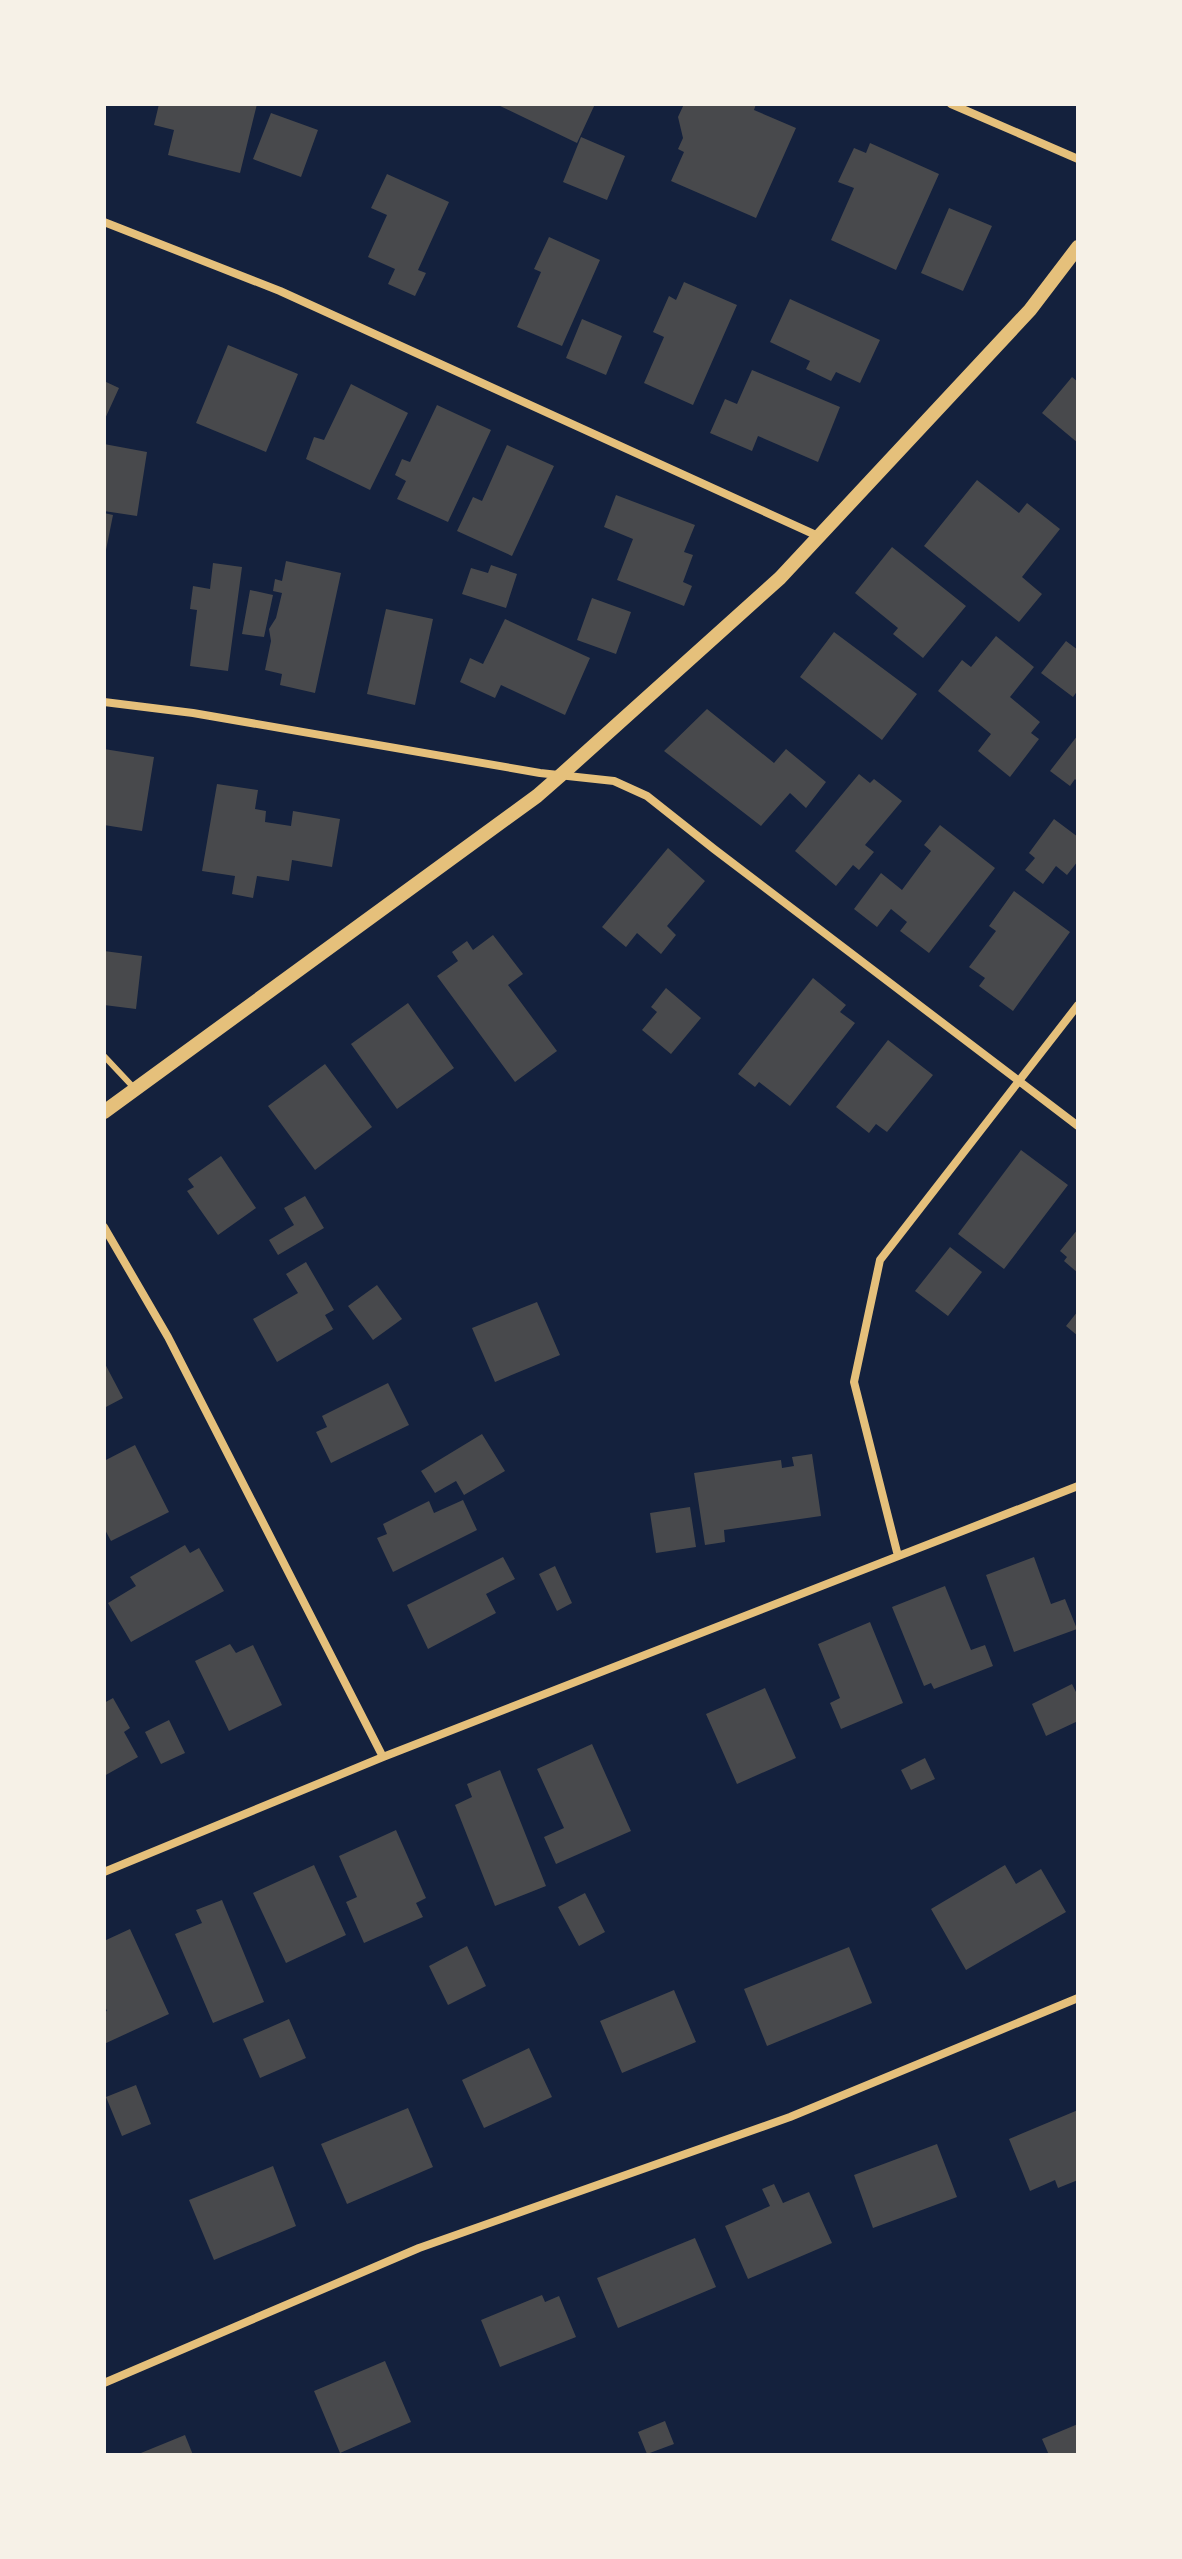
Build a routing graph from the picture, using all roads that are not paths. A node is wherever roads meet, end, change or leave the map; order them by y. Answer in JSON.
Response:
{"nodes":[{"id":1,"x":951,"y":104,"type":"edge"},
{"id":2,"x":1078,"y":159,"type":"edge"},
{"id":3,"x":104,"y":222,"type":"edge"},
{"id":4,"x":1078,"y":247,"type":"edge"},
{"id":5,"x":818,"y":536,"type":"junction"},
{"id":6,"x":104,"y":702,"type":"edge"},
{"id":7,"x":561,"y":775,"type":"junction"},
{"id":8,"x":1078,"y":1005,"type":"edge"},
{"id":9,"x":104,"y":1056,"type":"edge"},
{"id":10,"x":1020,"y":1081,"type":"junction"},
{"id":11,"x":135,"y":1089,"type":"junction"},
{"id":12,"x":104,"y":1112,"type":"edge"},
{"id":13,"x":1078,"y":1126,"type":"edge"},
{"id":14,"x":104,"y":1227,"type":"edge"},
{"id":15,"x":1078,"y":1486,"type":"edge"},
{"id":16,"x":898,"y":1556,"type":"junction"},
{"id":17,"x":383,"y":1757,"type":"junction"},
{"id":18,"x":104,"y":1872,"type":"edge"},
{"id":19,"x":1078,"y":1998,"type":"edge"},
{"id":20,"x":104,"y":2383,"type":"edge"}],
"edges":[{"from":1,"to":2,"type":"street"},
{"from":3,"to":5,"type":"street"},
{"from":4,"to":5,"type":"street"},
{"from":5,"to":7,"type":"street"},
{"from":6,"to":7,"type":"street"},
{"from":7,"to":10,"type":"street"},
{"from":7,"to":11,"type":"street"},
{"from":8,"to":10,"type":"street"},
{"from":9,"to":11,"type":"lane"},
{"from":10,"to":13,"type":"street"},
{"from":10,"to":16,"type":"street"},
{"from":11,"to":12,"type":"street"},
{"from":14,"to":17,"type":"street"},
{"from":15,"to":16,"type":"street"},
{"from":16,"to":17,"type":"street"},
{"from":17,"to":18,"type":"street"},
{"from":19,"to":20,"type":"street"}]}
